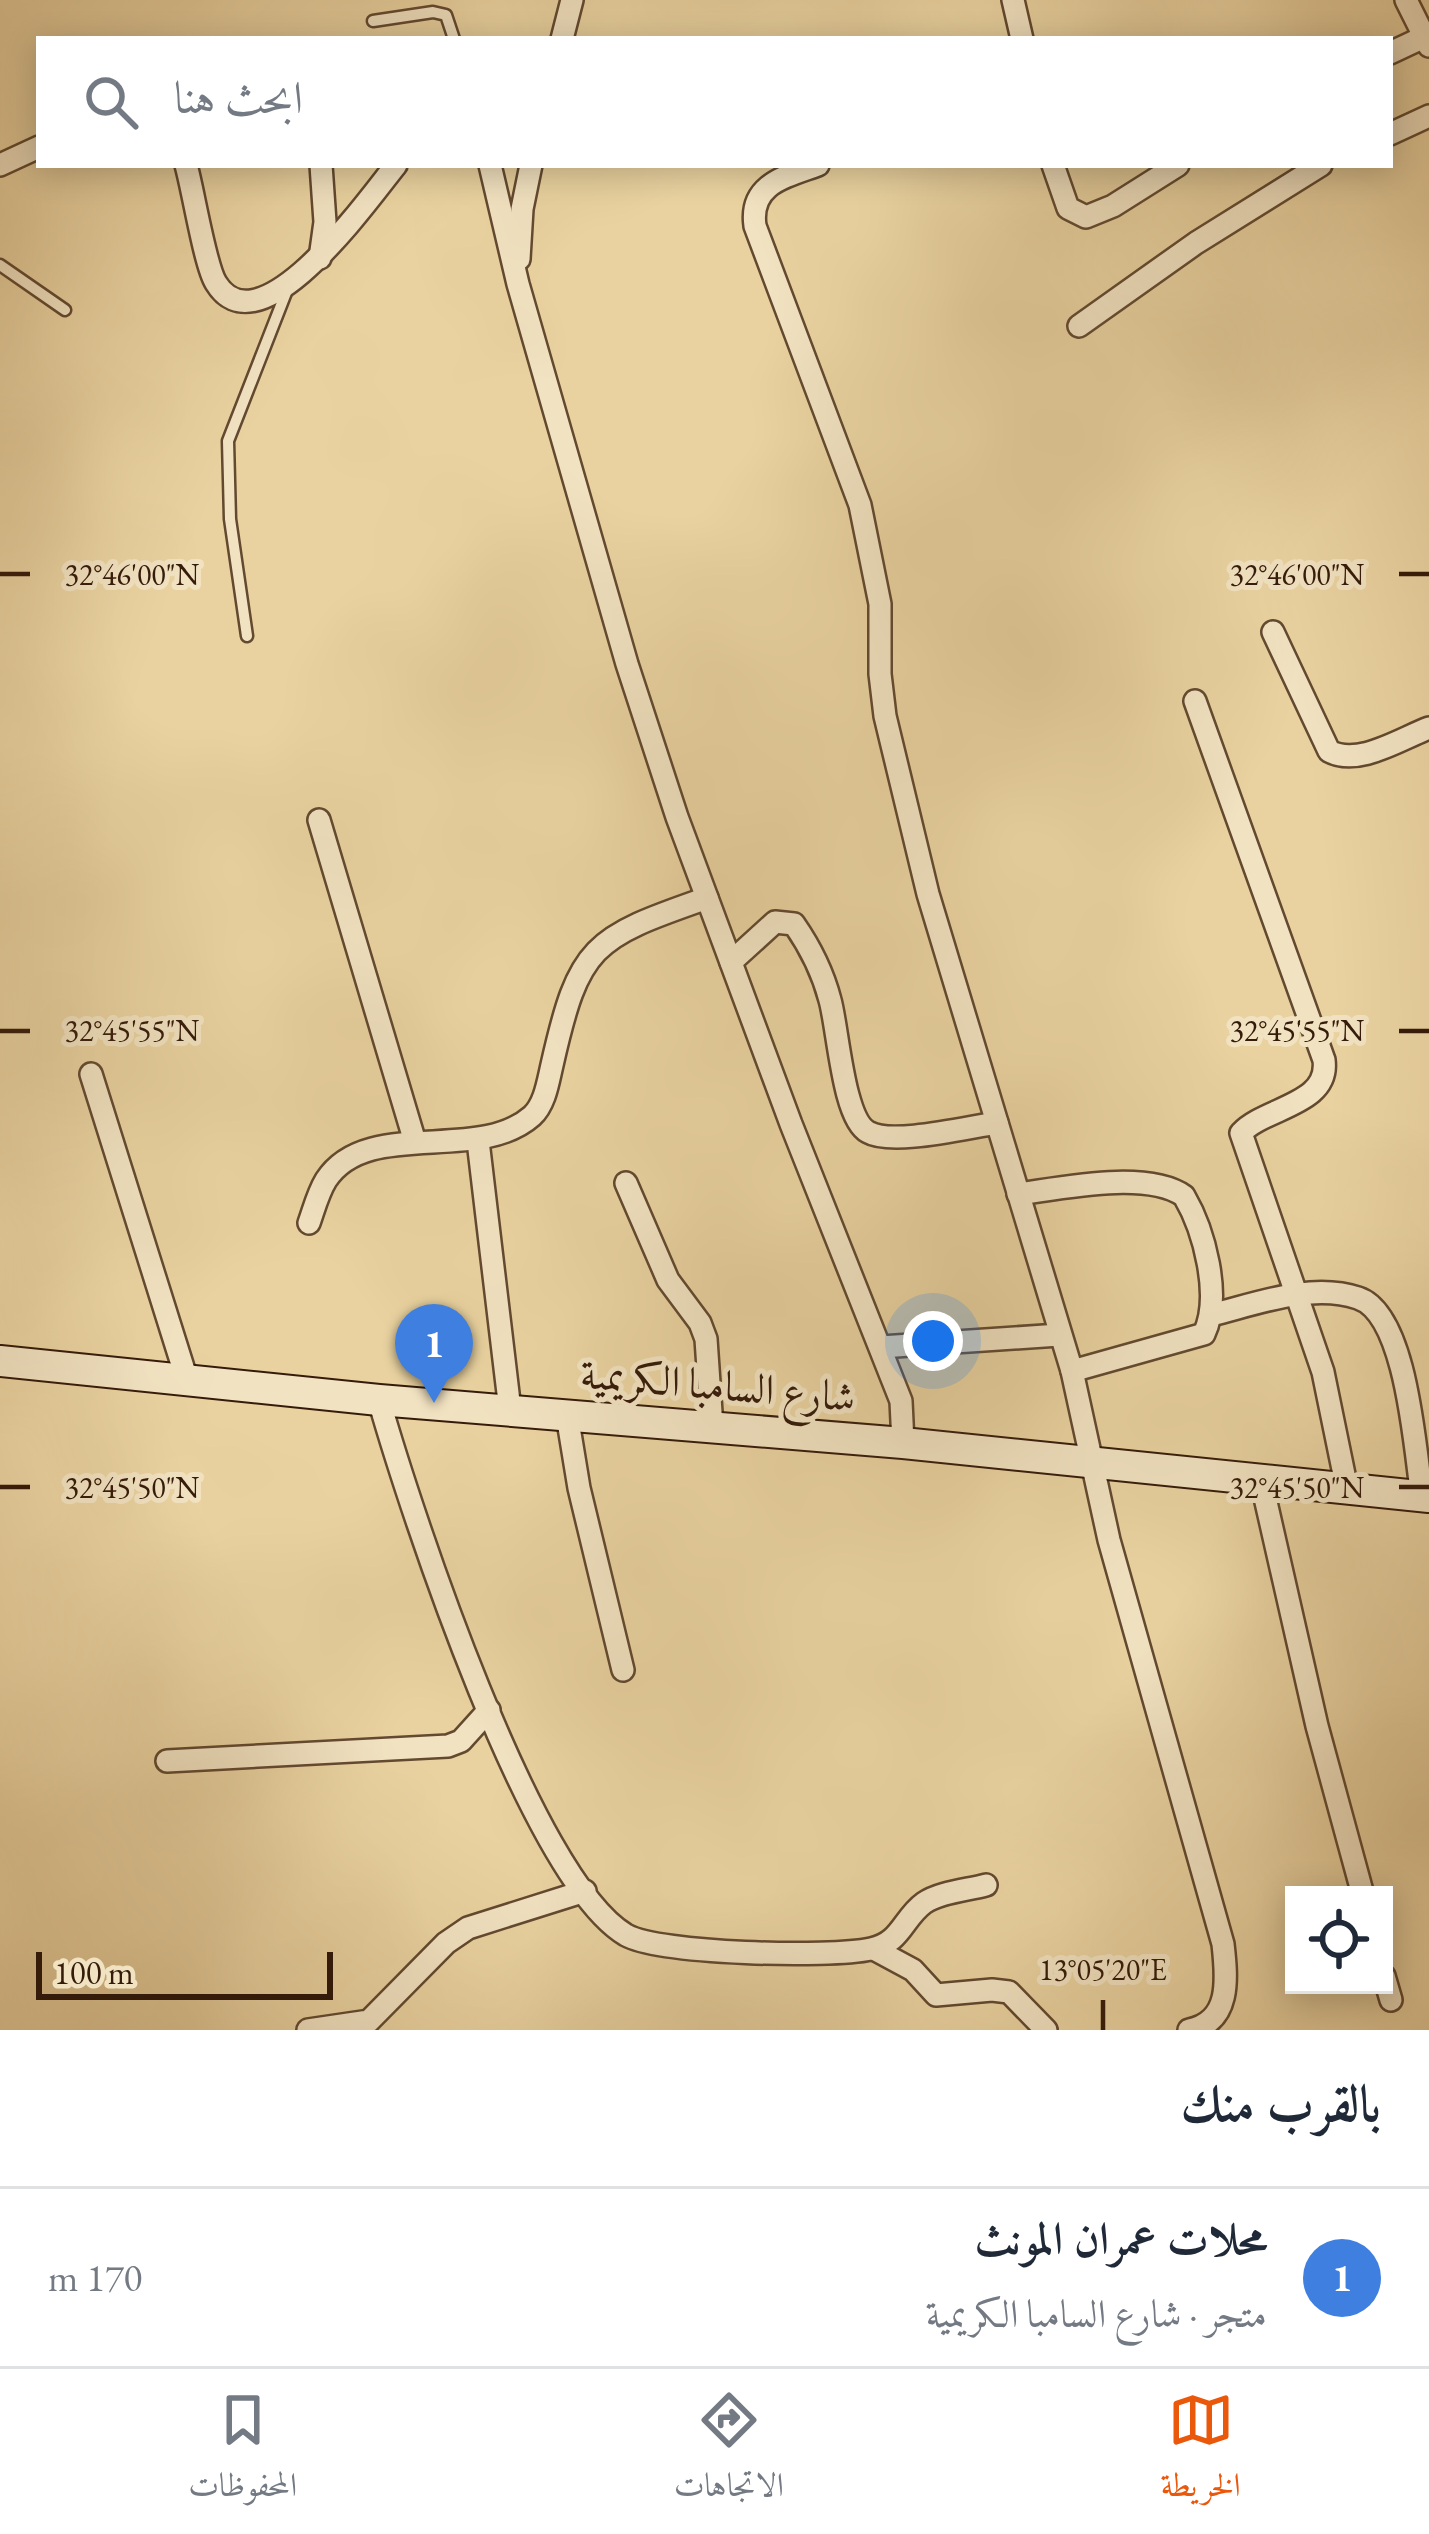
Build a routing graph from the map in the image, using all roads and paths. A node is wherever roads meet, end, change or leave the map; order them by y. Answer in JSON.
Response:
{"nodes":[{"id":1,"x":572,"y":0,"type":"edge"},
{"id":2,"x":1013,"y":0,"type":"edge"},
{"id":3,"x":1406,"y":0,"type":"edge"},
{"id":4,"x":373,"y":21,"type":"dead end"},
{"id":5,"x":453,"y":36,"type":"edge"},
{"id":6,"x":563,"y":36,"type":"edge"},
{"id":7,"x":1021,"y":36,"type":"edge"},
{"id":8,"x":1426,"y":41,"type":"edge"},
{"id":9,"x":1393,"y":51,"type":"edge"},
{"id":10,"x":1429,"y":116,"type":"edge"},
{"id":11,"x":1393,"y":133,"type":"edge"},
{"id":12,"x":36,"y":148,"type":"edge"},
{"id":13,"x":0,"y":166,"type":"edge"},
{"id":14,"x":188,"y":168,"type":"edge"},
{"id":15,"x":321,"y":168,"type":"edge"},
{"id":16,"x":394,"y":168,"type":"edge"},
{"id":17,"x":491,"y":168,"type":"edge"},
{"id":18,"x":530,"y":168,"type":"edge"},
{"id":19,"x":811,"y":168,"type":"edge"},
{"id":20,"x":1054,"y":168,"type":"edge"},
{"id":21,"x":1173,"y":168,"type":"edge"},
{"id":22,"x":1316,"y":168,"type":"edge"},
{"id":23,"x":320,"y":258,"type":"junction"},
{"id":24,"x":0,"y":265,"type":"edge"},
{"id":25,"x":290,"y":282,"type":"junction"},
{"id":26,"x":518,"y":284,"type":"junction"},
{"id":27,"x":64,"y":310,"type":"dead end"},
{"id":28,"x":1079,"y":326,"type":"dead end"},
{"id":29,"x":1273,"y":632,"type":"dead end"},
{"id":30,"x":247,"y":636,"type":"dead end"},
{"id":31,"x":1195,"y":701,"type":"dead end"},
{"id":32,"x":1429,"y":728,"type":"edge"},
{"id":33,"x":319,"y":820,"type":"dead end"},
{"id":34,"x":707,"y":898,"type":"junction"},
{"id":35,"x":731,"y":962,"type":"junction"},
{"id":36,"x":92,"y":1074,"type":"dead end"},
{"id":37,"x":997,"y":1123,"type":"junction"},
{"id":38,"x":478,"y":1141,"type":"junction"},
{"id":39,"x":415,"y":1142,"type":"junction"},
{"id":40,"x":626,"y":1183,"type":"dead end"},
{"id":41,"x":1018,"y":1194,"type":"junction"},
{"id":42,"x":309,"y":1223,"type":"dead end"},
{"id":43,"x":1299,"y":1294,"type":"junction"},
{"id":44,"x":1211,"y":1315,"type":"junction"},
{"id":45,"x":1059,"y":1335,"type":"junction"},
{"id":46,"x":880,"y":1347,"type":"junction"},
{"id":47,"x":0,"y":1361,"type":"edge"},
{"id":48,"x":1072,"y":1371,"type":"junction"},
{"id":49,"x":187,"y":1380,"type":"junction"},
{"id":50,"x":379,"y":1400,"type":"junction"},
{"id":51,"x":510,"y":1410,"type":"junction"},
{"id":52,"x":567,"y":1415,"type":"junction"},
{"id":53,"x":712,"y":1427,"type":"junction"},
{"id":54,"x":903,"y":1442,"type":"junction"},
{"id":55,"x":1091,"y":1462,"type":"junction"},
{"id":56,"x":1262,"y":1480,"type":"junction"},
{"id":57,"x":1347,"y":1489,"type":"junction"},
{"id":58,"x":1425,"y":1497,"type":"edge"},
{"id":59,"x":623,"y":1670,"type":"dead end"},
{"id":60,"x":489,"y":1710,"type":"junction"},
{"id":61,"x":167,"y":1761,"type":"dead end"},
{"id":62,"x":986,"y":1886,"type":"dead end"},
{"id":63,"x":1361,"y":1886,"type":"edge"},
{"id":64,"x":585,"y":1891,"type":"junction"},
{"id":65,"x":874,"y":1948,"type":"junction"},
{"id":66,"x":1388,"y":1994,"type":"edge"},
{"id":67,"x":1390,"y":2000,"type":"dead end"},
{"id":68,"x":308,"y":2030,"type":"edge"},
{"id":69,"x":1046,"y":2030,"type":"edge"},
{"id":70,"x":1189,"y":2030,"type":"edge"}],
"edges":[{"from":1,"to":6,"type":"street"},
{"from":2,"to":7,"type":"street"},
{"from":3,"to":8,"type":"street"},
{"from":4,"to":5,"type":"lane"},
{"from":8,"to":9,"type":"street"},
{"from":10,"to":11,"type":"street"},
{"from":12,"to":13,"type":"street"},
{"from":14,"to":25,"type":"street"},
{"from":15,"to":23,"type":"street"},
{"from":16,"to":23,"type":"street"},
{"from":17,"to":26,"type":"street"},
{"from":18,"to":26,"type":"street"},
{"from":19,"to":37,"type":"street"},
{"from":20,"to":21,"type":"street"},
{"from":22,"to":28,"type":"street"},
{"from":23,"to":25,"type":"street"},
{"from":24,"to":27,"type":"lane"},
{"from":25,"to":30,"type":"lane"},
{"from":26,"to":34,"type":"street"},
{"from":29,"to":32,"type":"street"},
{"from":31,"to":43,"type":"street"},
{"from":33,"to":39,"type":"street"},
{"from":34,"to":35,"type":"street"},
{"from":34,"to":38,"type":"street"},
{"from":35,"to":37,"type":"street"},
{"from":35,"to":46,"type":"street"},
{"from":36,"to":49,"type":"street"},
{"from":37,"to":41,"type":"street"},
{"from":38,"to":39,"type":"street"},
{"from":38,"to":51,"type":"street"},
{"from":39,"to":42,"type":"street"},
{"from":40,"to":53,"type":"street"},
{"from":41,"to":44,"type":"street"},
{"from":41,"to":45,"type":"street"},
{"from":43,"to":44,"type":"street"},
{"from":43,"to":57,"type":"street"},
{"from":43,"to":58,"type":"street"},
{"from":44,"to":48,"type":"street"},
{"from":45,"to":46,"type":"street"},
{"from":45,"to":48,"type":"street"},
{"from":46,"to":54,"type":"street"},
{"from":47,"to":49,"type":"main road","name":"شارع السامبا الكريمية"},
{"from":48,"to":55,"type":"street"},
{"from":49,"to":50,"type":"main road","name":"شارع السامبا الكريمية"},
{"from":50,"to":51,"type":"main road","name":"شارع السامبا الكريمية"},
{"from":50,"to":60,"type":"street"},
{"from":51,"to":52,"type":"main road","name":"شارع السامبا الكريمية"},
{"from":52,"to":53,"type":"main road","name":"شارع السامبا الكريمية"},
{"from":52,"to":59,"type":"street"},
{"from":53,"to":54,"type":"main road","name":"شارع السامبا الكريمية"},
{"from":54,"to":55,"type":"main road","name":"شارع السامبا الكريمية"},
{"from":55,"to":56,"type":"main road","name":"شارع السامبا الكريمية"},
{"from":55,"to":70,"type":"street"},
{"from":56,"to":57,"type":"main road","name":"شارع السامبا الكريمية"},
{"from":56,"to":63,"type":"street"},
{"from":57,"to":58,"type":"main road","name":"شارع السامبا الكريمية"},
{"from":60,"to":61,"type":"street"},
{"from":60,"to":64,"type":"street"},
{"from":62,"to":65,"type":"street"},
{"from":64,"to":65,"type":"street"},
{"from":64,"to":68,"type":"street"},
{"from":65,"to":69,"type":"street"},
{"from":66,"to":67,"type":"street"}]}
